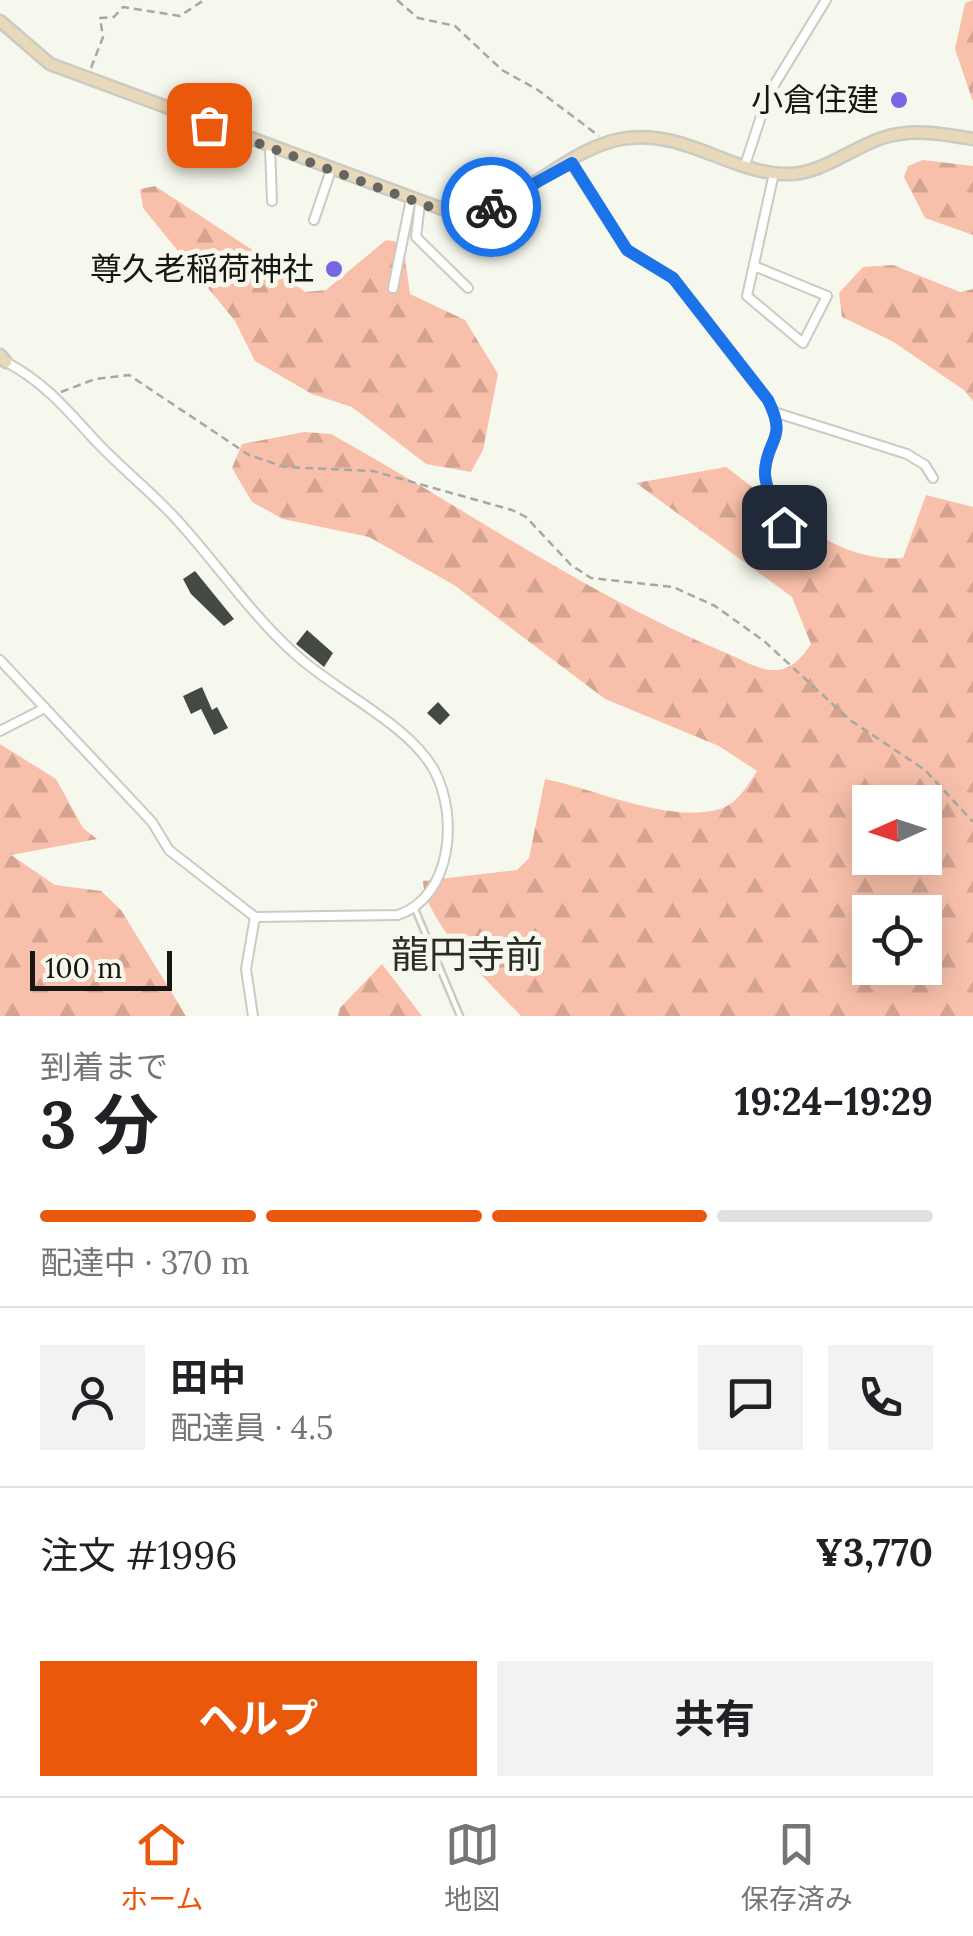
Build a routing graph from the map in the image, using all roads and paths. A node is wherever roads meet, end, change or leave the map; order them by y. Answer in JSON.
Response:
{"nodes":[{"id":1,"x":204,"y":0,"type":"edge"},
{"id":2,"x":397,"y":0,"type":"edge"},
{"id":3,"x":826,"y":0,"type":"edge"},
{"id":4,"x":0,"y":21,"type":"edge"},
{"id":5,"x":88,"y":79,"type":"junction"},
{"id":6,"x":973,"y":139,"type":"edge"},
{"id":7,"x":608,"y":142,"type":"junction"},
{"id":8,"x":270,"y":148,"type":"junction"},
{"id":9,"x":572,"y":163,"type":"junction"},
{"id":10,"x":746,"y":165,"type":"junction"},
{"id":11,"x":331,"y":170,"type":"junction"},
{"id":12,"x":774,"y":173,"type":"junction"},
{"id":13,"x":272,"y":201,"type":"dead end"},
{"id":14,"x":416,"y":201,"type":"junction"},
{"id":15,"x":314,"y":220,"type":"dead end"},
{"id":16,"x":754,"y":266,"type":"junction"},
{"id":17,"x":392,"y":288,"type":"dead end"},
{"id":18,"x":468,"y":288,"type":"dead end"},
{"id":19,"x":3,"y":358,"type":"edge"},
{"id":20,"x":54,"y":393,"type":"junction"},
{"id":21,"x":774,"y":412,"type":"junction"},
{"id":22,"x":932,"y":478,"type":"dead end"},
{"id":23,"x":784,"y":527,"type":"dead end"},
{"id":24,"x":0,"y":660,"type":"edge"},
{"id":25,"x":45,"y":708,"type":"junction"},
{"id":26,"x":0,"y":732,"type":"edge"},
{"id":27,"x":973,"y":822,"type":"edge"},
{"id":28,"x":415,"y":909,"type":"junction"},
{"id":29,"x":255,"y":918,"type":"junction"},
{"id":30,"x":252,"y":1016,"type":"edge"},
{"id":31,"x":460,"y":1016,"type":"edge"}],
"edges":[{"from":1,"to":5,"type":"path"},
{"from":2,"to":7,"type":"path"},
{"from":3,"to":10,"type":"street"},
{"from":4,"to":5,"type":"street"},
{"from":5,"to":8,"type":"street"},
{"from":6,"to":12,"type":"street"},
{"from":7,"to":9,"type":"street"},
{"from":7,"to":10,"type":"street"},
{"from":8,"to":11,"type":"street"},
{"from":8,"to":13,"type":"street"},
{"from":9,"to":14,"type":"street"},
{"from":9,"to":21,"type":"street"},
{"from":10,"to":12,"type":"street"},
{"from":11,"to":14,"type":"street"},
{"from":11,"to":15,"type":"street"},
{"from":12,"to":16,"type":"street"},
{"from":14,"to":17,"type":"street"},
{"from":14,"to":18,"type":"street"},
{"from":16,"to":16,"type":"street"},
{"from":19,"to":20,"type":"street"},
{"from":20,"to":27,"type":"path"},
{"from":20,"to":28,"type":"street"},
{"from":21,"to":22,"type":"street"},
{"from":21,"to":23,"type":"street"},
{"from":24,"to":25,"type":"street"},
{"from":25,"to":26,"type":"street"},
{"from":25,"to":29,"type":"street"},
{"from":28,"to":29,"type":"street"},
{"from":28,"to":31,"type":"lane"},
{"from":29,"to":30,"type":"street"}]}
